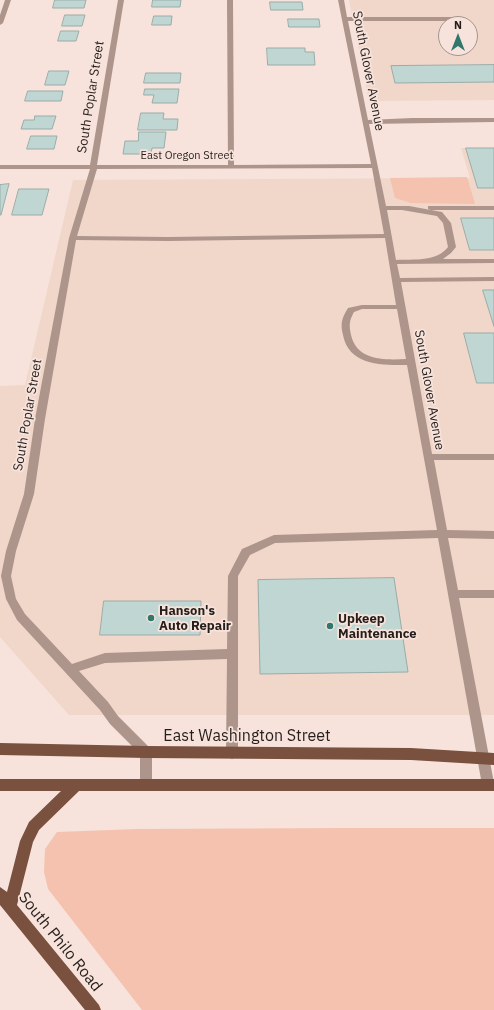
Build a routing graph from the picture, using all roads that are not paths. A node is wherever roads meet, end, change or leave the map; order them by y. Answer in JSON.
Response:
{"nodes":[{"id":1,"x":8,"y":0,"type":"edge"},
{"id":2,"x":121,"y":0,"type":"edge"},
{"id":3,"x":230,"y":0,"type":"edge"},
{"id":4,"x":341,"y":0,"type":"edge"},
{"id":5,"x":438,"y":18,"type":"edge"},
{"id":6,"x":345,"y":19,"type":"junction"},
{"id":7,"x":0,"y":23,"type":"edge"},
{"id":8,"x":494,"y":120,"type":"edge"},
{"id":9,"x":365,"y":122,"type":"junction"},
{"id":10,"x":93,"y":166,"type":"junction"},
{"id":11,"x":374,"y":166,"type":"junction"},
{"id":12,"x":0,"y":167,"type":"edge"},
{"id":13,"x":232,"y":167,"type":"junction"},
{"id":14,"x":383,"y":208,"type":"junction"},
{"id":15,"x":402,"y":208,"type":"junction"},
{"id":16,"x":494,"y":208,"type":"edge"},
{"id":17,"x":388,"y":236,"type":"junction"},
{"id":18,"x":73,"y":238,"type":"junction"},
{"id":19,"x":494,"y":261,"type":"edge"},
{"id":20,"x":392,"y":262,"type":"junction"},
{"id":21,"x":414,"y":262,"type":"junction"},
{"id":22,"x":494,"y":279,"type":"edge"},
{"id":23,"x":396,"y":280,"type":"junction"},
{"id":24,"x":401,"y":307,"type":"junction"},
{"id":25,"x":411,"y":362,"type":"junction"},
{"id":26,"x":494,"y":456,"type":"edge"},
{"id":27,"x":428,"y":457,"type":"junction"},
{"id":28,"x":442,"y":534,"type":"junction"},
{"id":29,"x":494,"y":536,"type":"edge"},
{"id":30,"x":454,"y":594,"type":"junction"},
{"id":31,"x":494,"y":594,"type":"edge"},
{"id":32,"x":233,"y":654,"type":"junction"},
{"id":33,"x":70,"y":669,"type":"junction"},
{"id":34,"x":0,"y":749,"type":"edge"},
{"id":35,"x":146,"y":752,"type":"junction"},
{"id":36,"x":232,"y":753,"type":"junction"},
{"id":37,"x":489,"y":760,"type":"edge"},
{"id":38,"x":0,"y":785,"type":"edge"},
{"id":39,"x":76,"y":785,"type":"junction"},
{"id":40,"x":146,"y":785,"type":"junction"},
{"id":41,"x":491,"y":785,"type":"edge"},
{"id":42,"x":0,"y":894,"type":"edge"},
{"id":43,"x":10,"y":907,"type":"junction"},
{"id":44,"x":94,"y":1010,"type":"edge"}],
"edges":[{"from":1,"to":7,"type":"street"},
{"from":2,"to":10,"type":"street","name":"South Poplar Street"},
{"from":3,"to":13,"type":"street"},
{"from":4,"to":6,"type":"street","name":"South Glover Avenue"},
{"from":5,"to":6,"type":"street"},
{"from":6,"to":9,"type":"street","name":"South Glover Avenue"},
{"from":8,"to":9,"type":"street"},
{"from":9,"to":11,"type":"street","name":"South Glover Avenue"},
{"from":10,"to":12,"type":"street","name":"East Oregon Street"},
{"from":10,"to":13,"type":"street","name":"East Oregon Street"},
{"from":10,"to":18,"type":"street","name":"South Poplar Street"},
{"from":11,"to":13,"type":"street","name":"East Oregon Street"},
{"from":11,"to":14,"type":"street","name":"South Glover Avenue"},
{"from":14,"to":15,"type":"street"},
{"from":14,"to":17,"type":"street","name":"South Glover Avenue"},
{"from":15,"to":16,"type":"street"},
{"from":15,"to":21,"type":"street"},
{"from":17,"to":18,"type":"street"},
{"from":17,"to":20,"type":"street","name":"South Glover Avenue"},
{"from":18,"to":33,"type":"street","name":"South Poplar Street"},
{"from":19,"to":21,"type":"street"},
{"from":20,"to":21,"type":"street"},
{"from":20,"to":23,"type":"street","name":"South Glover Avenue"},
{"from":22,"to":23,"type":"street"},
{"from":23,"to":24,"type":"street","name":"South Glover Avenue"},
{"from":24,"to":25,"type":"street","name":"South Glover Avenue"},
{"from":24,"to":25,"type":"street"},
{"from":25,"to":27,"type":"street","name":"South Glover Avenue"},
{"from":26,"to":27,"type":"street"},
{"from":27,"to":28,"type":"street","name":"South Glover Avenue"},
{"from":28,"to":29,"type":"street"},
{"from":28,"to":30,"type":"street","name":"South Glover Avenue"},
{"from":28,"to":32,"type":"street"},
{"from":30,"to":31,"type":"street"},
{"from":30,"to":37,"type":"street","name":"South Glover Avenue"},
{"from":32,"to":33,"type":"street"},
{"from":32,"to":36,"type":"street"},
{"from":33,"to":35,"type":"street","name":"South Poplar Street"},
{"from":34,"to":35,"type":"main road","name":"East Washington Street"},
{"from":35,"to":36,"type":"main road","name":"East Washington Street"},
{"from":35,"to":40,"type":"street"},
{"from":36,"to":37,"type":"main road","name":"East Washington Street"},
{"from":37,"to":41,"type":"street","name":"South Glover Avenue"},
{"from":38,"to":39,"type":"main road"},
{"from":39,"to":40,"type":"main road"},
{"from":39,"to":43,"type":"main road"},
{"from":40,"to":41,"type":"main road"},
{"from":42,"to":43,"type":"main road","name":"South Philo Road"},
{"from":43,"to":44,"type":"main road","name":"South Philo Road"}]}
